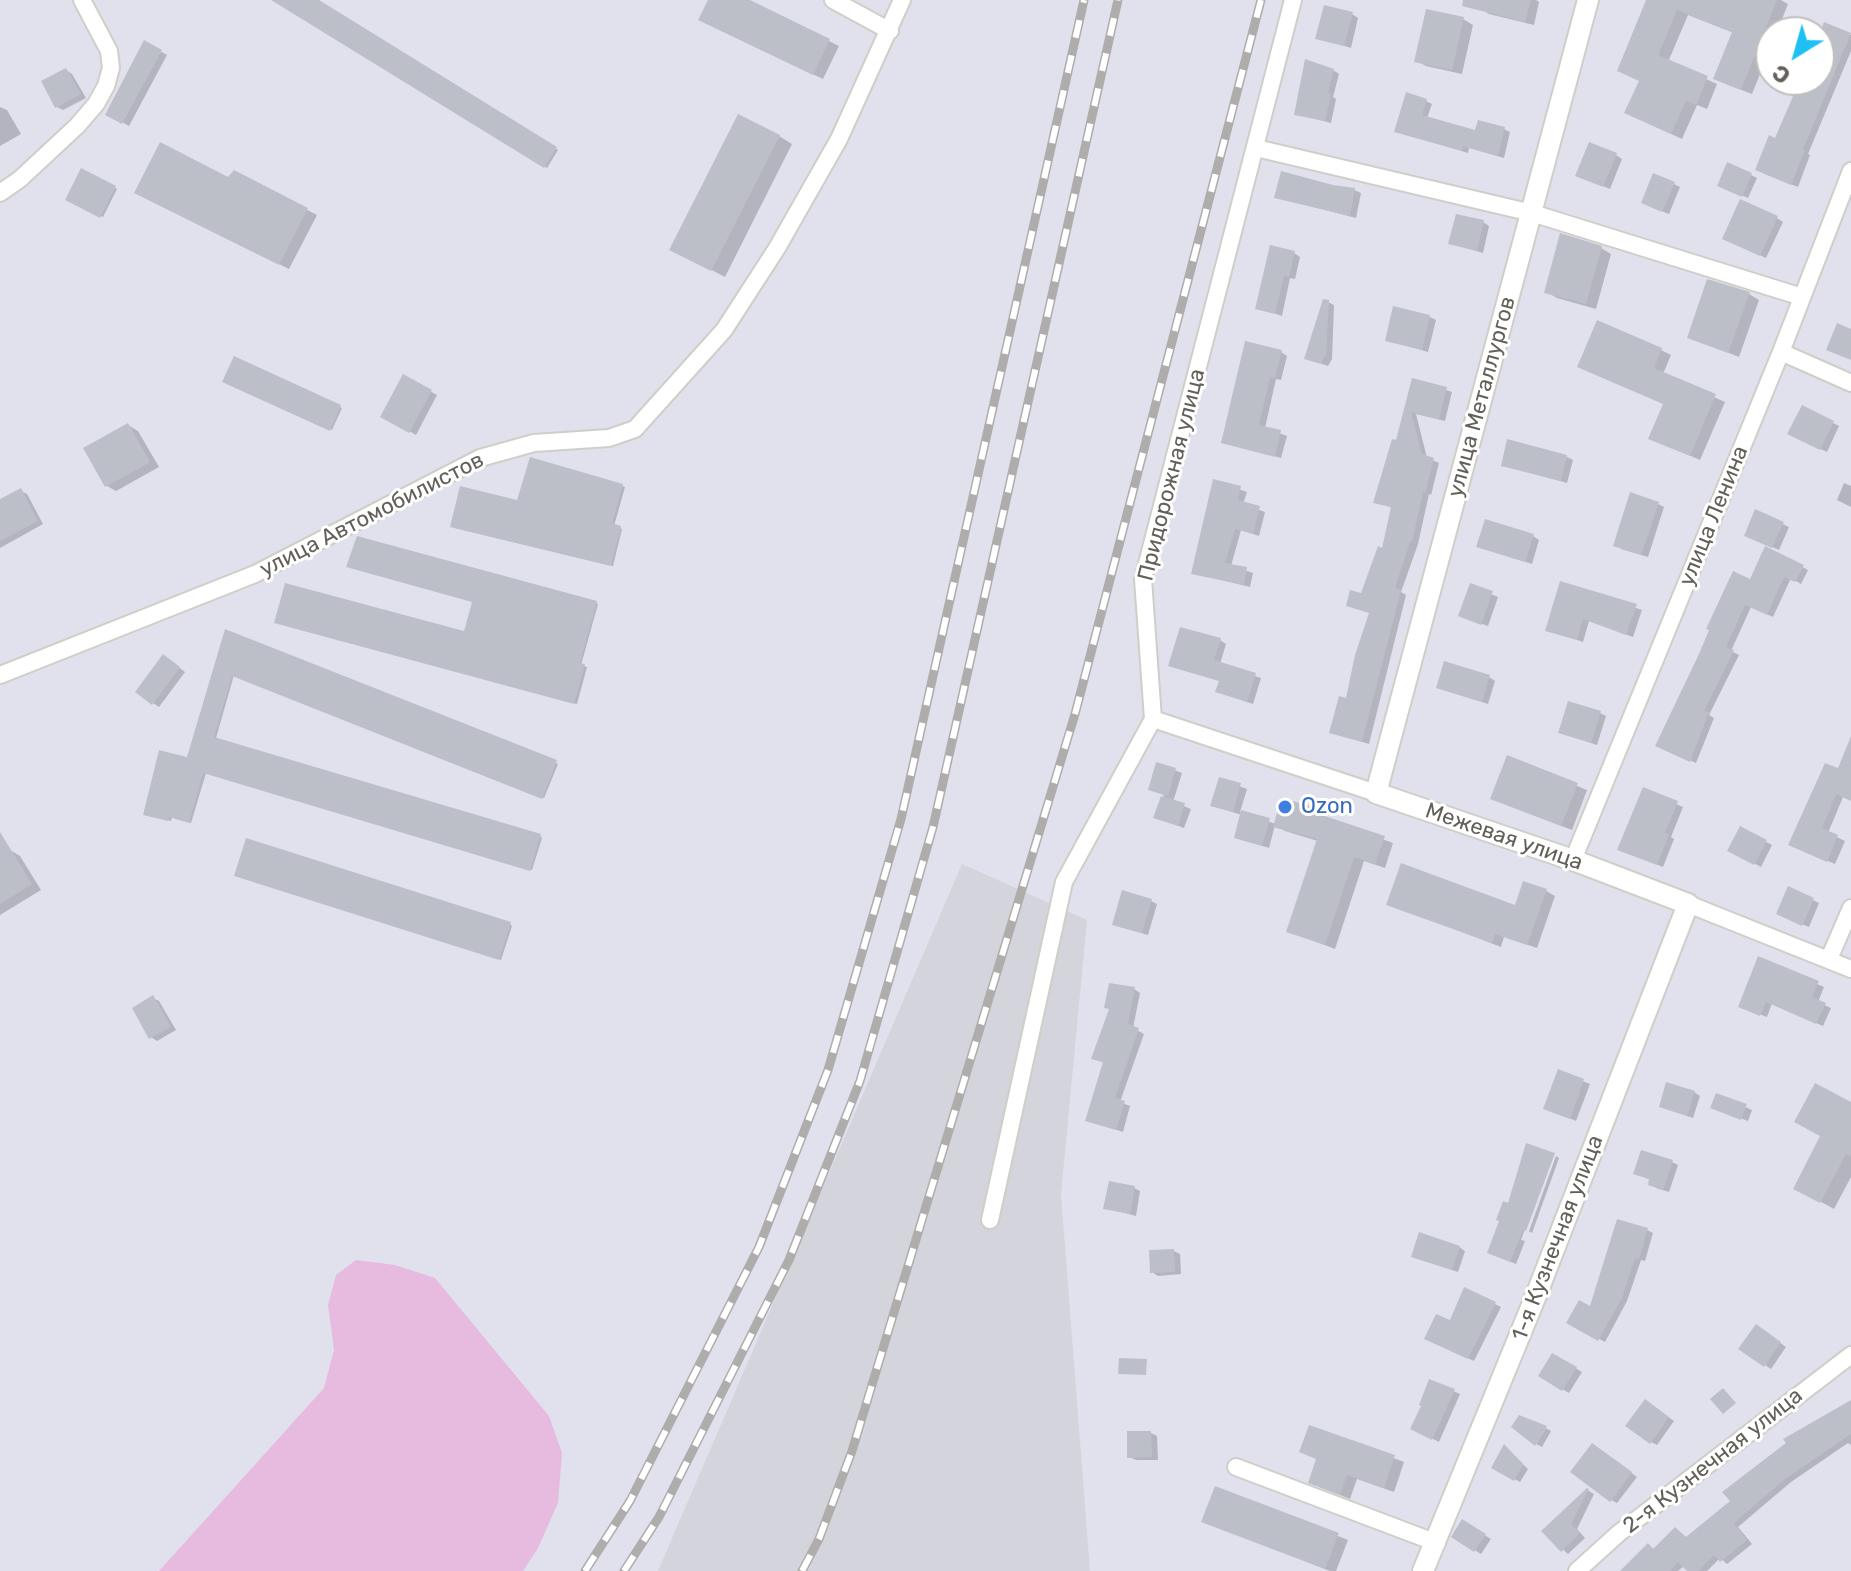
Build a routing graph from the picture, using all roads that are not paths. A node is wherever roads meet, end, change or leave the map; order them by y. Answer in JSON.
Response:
{"nodes":[{"id":1,"x":82,"y":0,"type":"edge"},
{"id":2,"x":833,"y":0,"type":"edge"},
{"id":3,"x":902,"y":0,"type":"edge"},
{"id":4,"x":1293,"y":0,"type":"edge"},
{"id":5,"x":1588,"y":0,"type":"edge"},
{"id":6,"x":890,"y":31,"type":"junction"},
{"id":7,"x":1256,"y":148,"type":"junction"},
{"id":8,"x":1851,"y":171,"type":"edge"},
{"id":9,"x":0,"y":193,"type":"edge"},
{"id":10,"x":1532,"y":213,"type":"junction"},
{"id":11,"x":1802,"y":297,"type":"junction"},
{"id":12,"x":1781,"y":352,"type":"junction"},
{"id":13,"x":1851,"y":383,"type":"edge"},
{"id":14,"x":0,"y":675,"type":"edge"},
{"id":15,"x":1153,"y":719,"type":"junction"},
{"id":16,"x":1376,"y":793,"type":"junction"},
{"id":17,"x":1573,"y":860,"type":"junction"},
{"id":18,"x":1688,"y":904,"type":"junction"},
{"id":19,"x":1851,"y":908,"type":"edge"},
{"id":20,"x":1829,"y":959,"type":"junction"},
{"id":21,"x":1851,"y":969,"type":"edge"},
{"id":22,"x":990,"y":1220,"type":"dead end"},
{"id":23,"x":1851,"y":1355,"type":"edge"},
{"id":24,"x":1236,"y":1467,"type":"dead end"},
{"id":25,"x":1437,"y":1543,"type":"junction"},
{"id":26,"x":1423,"y":1571,"type":"edge"},
{"id":27,"x":1577,"y":1571,"type":"edge"}],
"edges":[{"from":1,"to":9,"type":"street"},
{"from":2,"to":6,"type":"street"},
{"from":3,"to":6,"type":"street","name":"улица Автомобилистов"},
{"from":4,"to":7,"type":"street","name":"Придорожная улица"},
{"from":5,"to":10,"type":"street","name":"улица Металлургов"},
{"from":6,"to":14,"type":"street","name":"улица Автомобилистов"},
{"from":7,"to":10,"type":"street"},
{"from":7,"to":15,"type":"street","name":"Придорожная улица"},
{"from":8,"to":11,"type":"street","name":"улица Ленина"},
{"from":10,"to":11,"type":"street"},
{"from":10,"to":16,"type":"street","name":"улица Металлургов"},
{"from":11,"to":12,"type":"street","name":"улица Ленина"},
{"from":12,"to":13,"type":"street"},
{"from":12,"to":17,"type":"street","name":"улица Ленина"},
{"from":15,"to":16,"type":"street","name":"Межевая улица"},
{"from":15,"to":22,"type":"street"},
{"from":16,"to":17,"type":"street","name":"Межевая улица"},
{"from":17,"to":18,"type":"street","name":"Межевая улица"},
{"from":18,"to":20,"type":"street","name":"Межевая улица"},
{"from":18,"to":25,"type":"street","name":"1-я Кузнечная улица"},
{"from":19,"to":20,"type":"street"},
{"from":20,"to":21,"type":"street","name":"Межевая улица"},
{"from":23,"to":27,"type":"street","name":"2-я Кузнечная улица"},
{"from":24,"to":25,"type":"street"},
{"from":25,"to":26,"type":"street","name":"1-я Кузнечная улица"}]}
